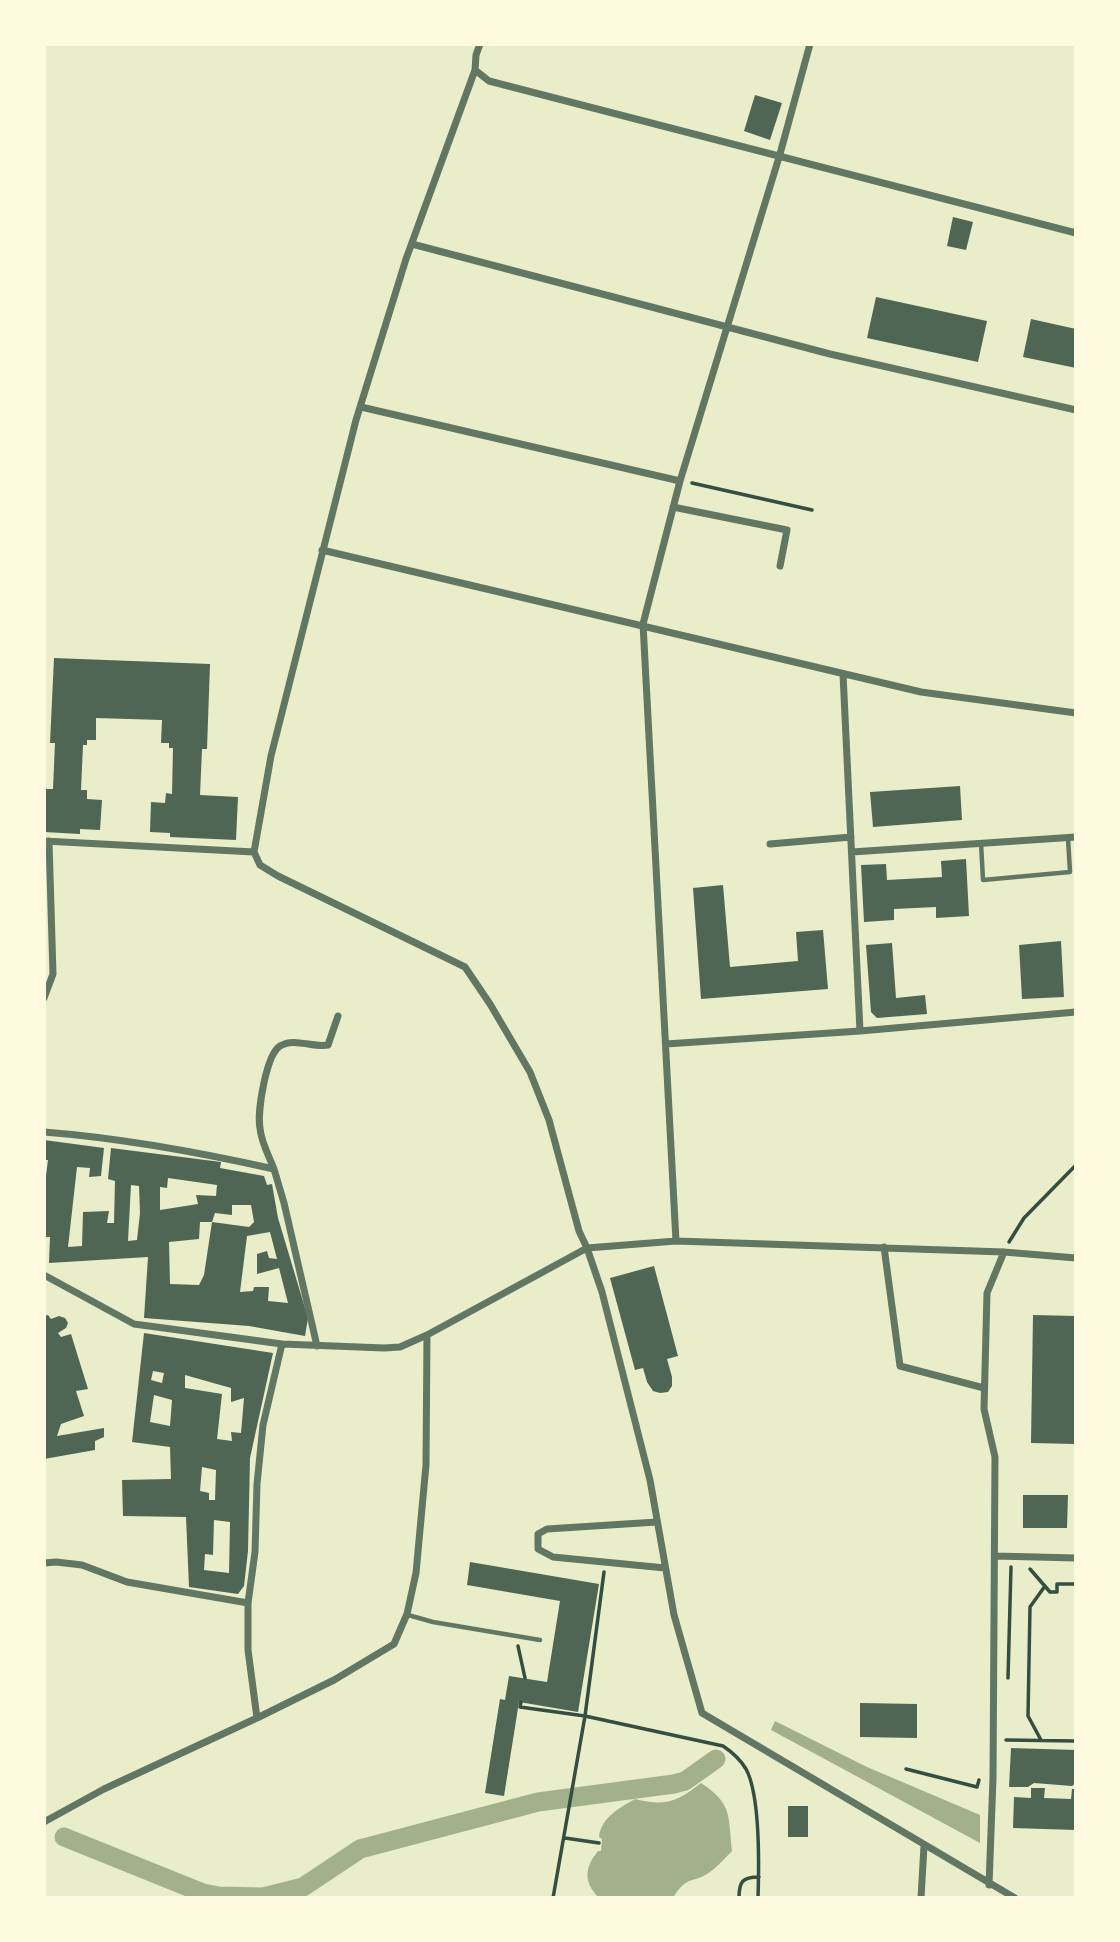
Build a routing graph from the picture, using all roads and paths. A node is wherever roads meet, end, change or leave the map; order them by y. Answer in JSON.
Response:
{"nodes":[{"id":1,"x":480,"y":44,"type":"edge"},
{"id":2,"x":810,"y":44,"type":"edge"},
{"id":3,"x":475,"y":70,"type":"junction"},
{"id":4,"x":779,"y":154,"type":"junction"},
{"id":5,"x":1076,"y":233,"type":"edge"},
{"id":6,"x":412,"y":244,"type":"junction"},
{"id":7,"x":727,"y":325,"type":"junction"},
{"id":8,"x":360,"y":407,"type":"junction"},
{"id":9,"x":1076,"y":410,"type":"edge"},
{"id":10,"x":680,"y":481,"type":"junction"},
{"id":11,"x":673,"y":507,"type":"junction"},
{"id":12,"x":812,"y":510,"type":"dead end"},
{"id":13,"x":322,"y":550,"type":"junction"},
{"id":14,"x":780,"y":566,"type":"dead end"},
{"id":15,"x":643,"y":624,"type":"junction"},
{"id":16,"x":843,"y":674,"type":"junction"},
{"id":17,"x":1076,"y":713,"type":"edge"},
{"id":18,"x":850,"y":837,"type":"junction"},
{"id":19,"x":1072,"y":837,"type":"edge"},
{"id":20,"x":46,"y":841,"type":"edge"},
{"id":21,"x":770,"y":844,"type":"dead end"},
{"id":22,"x":981,"y":844,"type":"junction"},
{"id":23,"x":254,"y":852,"type":"junction"},
{"id":24,"x":852,"y":852,"type":"junction"},
{"id":25,"x":44,"y":998,"type":"edge"},
{"id":26,"x":1076,"y":1012,"type":"edge"},
{"id":27,"x":338,"y":1016,"type":"dead end"},
{"id":28,"x":860,"y":1031,"type":"junction"},
{"id":29,"x":666,"y":1044,"type":"junction"},
{"id":30,"x":44,"y":1132,"type":"edge"},
{"id":31,"x":1076,"y":1165,"type":"edge"},
{"id":32,"x":274,"y":1169,"type":"junction"},
{"id":33,"x":676,"y":1241,"type":"junction"},
{"id":34,"x":884,"y":1247,"type":"junction"},
{"id":35,"x":587,"y":1248,"type":"junction"},
{"id":36,"x":1004,"y":1252,"type":"junction"},
{"id":37,"x":1076,"y":1258,"type":"edge"},
{"id":38,"x":44,"y":1275,"type":"edge"},
{"id":39,"x":427,"y":1335,"type":"junction"},
{"id":40,"x":282,"y":1344,"type":"junction"},
{"id":41,"x":317,"y":1346,"type":"junction"},
{"id":42,"x":984,"y":1388,"type":"junction"},
{"id":43,"x":657,"y":1522,"type":"junction"},
{"id":44,"x":995,"y":1556,"type":"junction"},
{"id":45,"x":1076,"y":1558,"type":"edge"},
{"id":46,"x":44,"y":1563,"type":"edge"},
{"id":47,"x":605,"y":1564,"type":"junction"},
{"id":48,"x":665,"y":1568,"type":"junction"},
{"id":49,"x":1076,"y":1584,"type":"edge"},
{"id":50,"x":1045,"y":1586,"type":"junction"},
{"id":51,"x":248,"y":1603,"type":"junction"},
{"id":52,"x":407,"y":1614,"type":"junction"},
{"id":53,"x":516,"y":1636,"type":"junction"},
{"id":54,"x":540,"y":1640,"type":"dead end"},
{"id":55,"x":525,"y":1678,"type":"dead end"},
{"id":56,"x":1007,"y":1686,"type":"dead end"},
{"id":57,"x":521,"y":1702,"type":"dead end"},
{"id":58,"x":585,"y":1716,"type":"junction"},
{"id":59,"x":257,"y":1718,"type":"junction"},
{"id":60,"x":1041,"y":1740,"type":"junction"},
{"id":61,"x":1076,"y":1741,"type":"edge"},
{"id":62,"x":1005,"y":1752,"type":"dead end"},
{"id":63,"x":906,"y":1769,"type":"dead end"},
{"id":64,"x":993,"y":1778,"type":"junction"},
{"id":65,"x":44,"y":1822,"type":"edge"},
{"id":66,"x":565,"y":1838,"type":"junction"},
{"id":67,"x":599,"y":1843,"type":"dead end"},
{"id":68,"x":924,"y":1846,"type":"junction"},
{"id":69,"x":759,"y":1877,"type":"junction"},
{"id":70,"x":989,"y":1885,"type":"junction"},
{"id":71,"x":553,"y":1898,"type":"edge"},
{"id":72,"x":739,"y":1898,"type":"edge"},
{"id":73,"x":758,"y":1898,"type":"edge"},
{"id":74,"x":921,"y":1898,"type":"edge"},
{"id":75,"x":1015,"y":1898,"type":"edge"}],
"edges":[{"from":1,"to":3,"type":"street"},
{"from":2,"to":4,"type":"street"},
{"from":3,"to":4,"type":"street"},
{"from":3,"to":6,"type":"street"},
{"from":4,"to":5,"type":"street"},
{"from":4,"to":7,"type":"street"},
{"from":6,"to":7,"type":"street"},
{"from":6,"to":8,"type":"street"},
{"from":7,"to":9,"type":"street"},
{"from":7,"to":10,"type":"street"},
{"from":8,"to":10,"type":"street"},
{"from":8,"to":13,"type":"street"},
{"from":10,"to":11,"type":"street"},
{"from":10,"to":12,"type":"path"},
{"from":11,"to":14,"type":"street"},
{"from":11,"to":15,"type":"street"},
{"from":13,"to":15,"type":"street"},
{"from":13,"to":23,"type":"street"},
{"from":15,"to":16,"type":"street"},
{"from":15,"to":29,"type":"street"},
{"from":16,"to":17,"type":"street"},
{"from":16,"to":18,"type":"street"},
{"from":18,"to":21,"type":"street"},
{"from":18,"to":24,"type":"street"},
{"from":19,"to":22,"type":"street"},
{"from":19,"to":22,"type":"lane"},
{"from":20,"to":23,"type":"street"},
{"from":20,"to":25,"type":"street"},
{"from":22,"to":24,"type":"street"},
{"from":23,"to":35,"type":"street"},
{"from":24,"to":28,"type":"street"},
{"from":26,"to":28,"type":"street"},
{"from":27,"to":32,"type":"street"},
{"from":28,"to":29,"type":"street"},
{"from":29,"to":33,"type":"street"},
{"from":30,"to":32,"type":"street"},
{"from":31,"to":36,"type":"path"},
{"from":32,"to":41,"type":"street"},
{"from":33,"to":34,"type":"street"},
{"from":33,"to":35,"type":"street"},
{"from":34,"to":36,"type":"street"},
{"from":34,"to":42,"type":"street"},
{"from":35,"to":39,"type":"street"},
{"from":35,"to":43,"type":"street"},
{"from":36,"to":37,"type":"street"},
{"from":36,"to":42,"type":"street"},
{"from":38,"to":40,"type":"street"},
{"from":39,"to":41,"type":"street"},
{"from":39,"to":52,"type":"street"},
{"from":40,"to":41,"type":"street"},
{"from":40,"to":51,"type":"street"},
{"from":42,"to":44,"type":"street"},
{"from":43,"to":47,"type":"street"},
{"from":43,"to":48,"type":"street"},
{"from":44,"to":45,"type":"street"},
{"from":44,"to":64,"type":"street"},
{"from":46,"to":51,"type":"street"},
{"from":47,"to":48,"type":"street"},
{"from":47,"to":58,"type":"path"},
{"from":48,"to":68,"type":"street"},
{"from":49,"to":50,"type":"path"},
{"from":50,"to":56,"type":"path"},
{"from":50,"to":60,"type":"path"},
{"from":51,"to":59,"type":"street"},
{"from":52,"to":53,"type":"lane"},
{"from":52,"to":59,"type":"street"},
{"from":53,"to":54,"type":"lane"},
{"from":53,"to":55,"type":"path"},
{"from":57,"to":58,"type":"path"},
{"from":58,"to":66,"type":"path"},
{"from":58,"to":69,"type":"path"},
{"from":59,"to":65,"type":"street"},
{"from":60,"to":61,"type":"path"},
{"from":60,"to":62,"type":"path"},
{"from":63,"to":64,"type":"path"},
{"from":64,"to":70,"type":"street"},
{"from":66,"to":67,"type":"path"},
{"from":66,"to":71,"type":"path"},
{"from":68,"to":70,"type":"street"},
{"from":68,"to":74,"type":"street"},
{"from":69,"to":72,"type":"path"},
{"from":69,"to":73,"type":"path"},
{"from":70,"to":75,"type":"street"}]}
